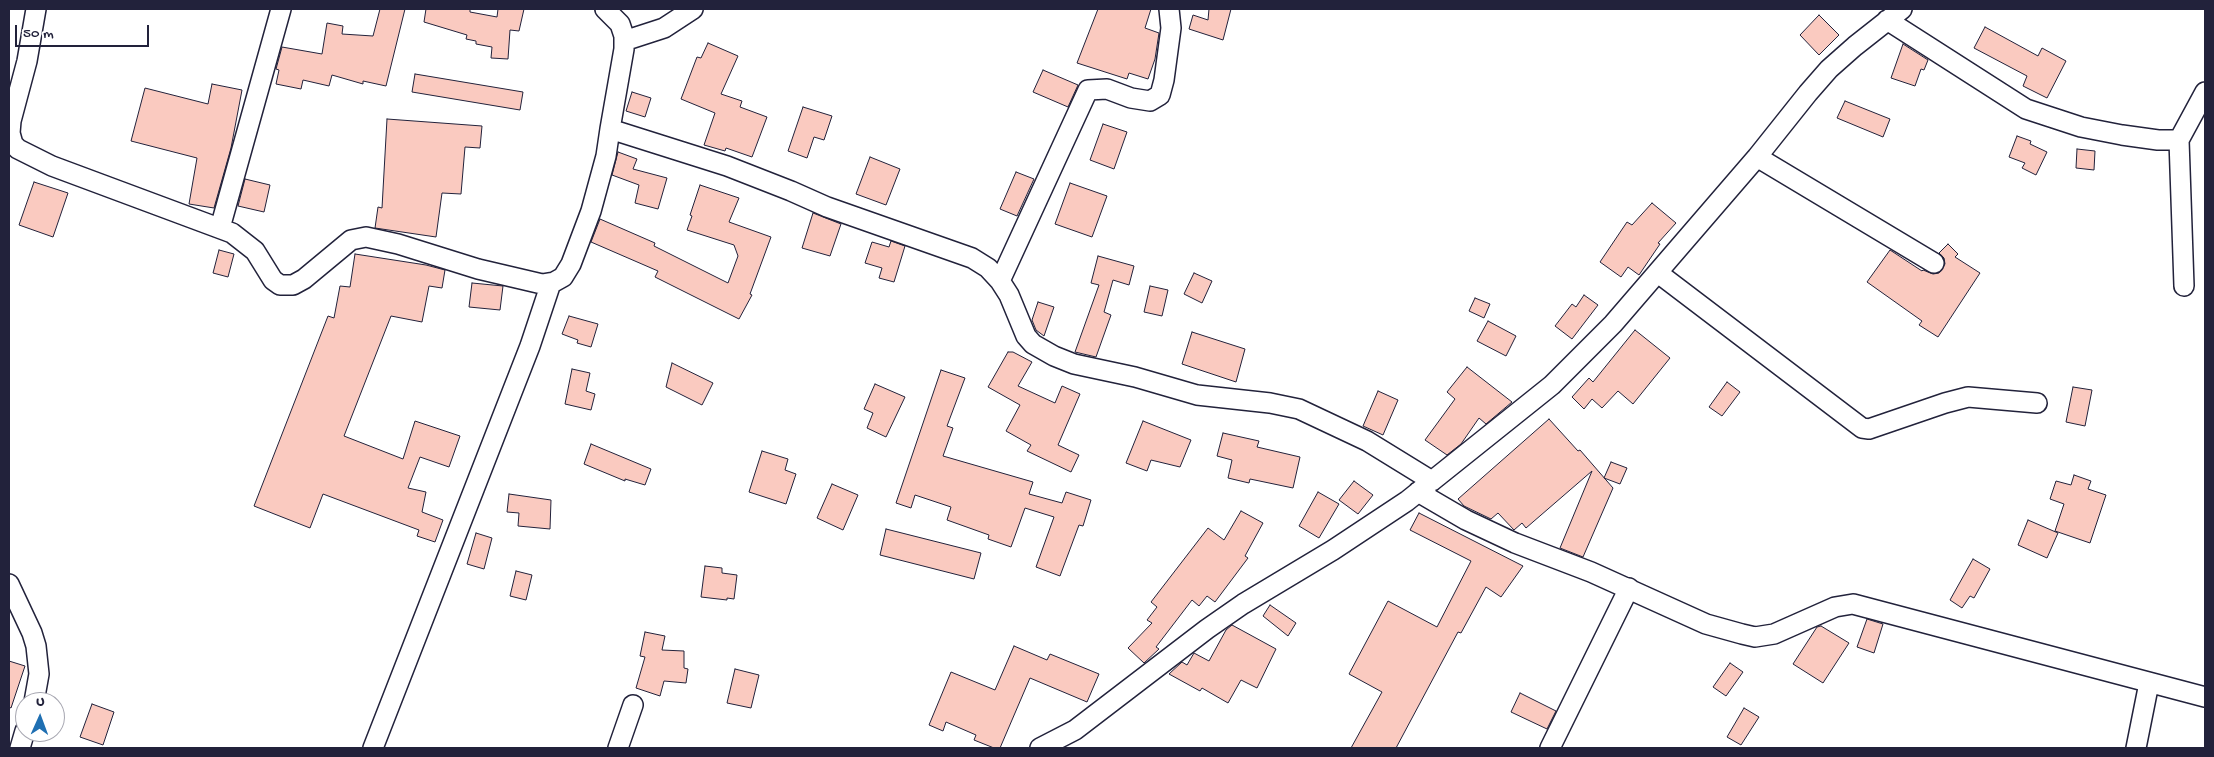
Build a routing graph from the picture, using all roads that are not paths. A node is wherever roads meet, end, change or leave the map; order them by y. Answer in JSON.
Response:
{"nodes":[{"id":1,"x":36,"y":9,"type":"edge"},
{"id":2,"x":282,"y":9,"type":"edge"},
{"id":3,"x":605,"y":9,"type":"edge"},
{"id":4,"x":693,"y":9,"type":"edge"},
{"id":5,"x":1169,"y":9,"type":"edge"},
{"id":6,"x":1902,"y":9,"type":"edge"},
{"id":7,"x":1887,"y":20,"type":"junction"},
{"id":8,"x":624,"y":41,"type":"junction"},
{"id":9,"x":2205,"y":92,"type":"edge"},
{"id":10,"x":610,"y":129,"type":"junction"},
{"id":11,"x":10,"y":139,"type":"edge"},
{"id":12,"x":2179,"y":140,"type":"junction"},
{"id":13,"x":1757,"y":157,"type":"junction"},
{"id":14,"x":220,"y":228,"type":"junction"},
{"id":15,"x":1934,"y":263,"type":"dead end"},
{"id":16,"x":1658,"y":273,"type":"junction"},
{"id":17,"x":1000,"y":281,"type":"junction"},
{"id":18,"x":551,"y":283,"type":"junction"},
{"id":19,"x":2184,"y":286,"type":"dead end"},
{"id":20,"x":2037,"y":403,"type":"dead end"},
{"id":21,"x":1425,"y":486,"type":"junction"},
{"id":22,"x":9,"y":584,"type":"edge"},
{"id":23,"x":1629,"y":588,"type":"junction"},
{"id":24,"x":2149,"y":682,"type":"junction"},
{"id":25,"x":35,"y":692,"type":"edge"},
{"id":26,"x":2205,"y":697,"type":"edge"},
{"id":27,"x":633,"y":705,"type":"dead end"},
{"id":28,"x":372,"y":748,"type":"edge"},
{"id":29,"x":618,"y":748,"type":"edge"},
{"id":30,"x":1040,"y":748,"type":"edge"},
{"id":31,"x":1550,"y":748,"type":"edge"},
{"id":32,"x":2136,"y":748,"type":"edge"}],
"edges":[{"from":1,"to":11,"type":"street"},
{"from":2,"to":14,"type":"street"},
{"from":3,"to":8,"type":"street"},
{"from":4,"to":8,"type":"street"},
{"from":5,"to":17,"type":"street"},
{"from":6,"to":7,"type":"street"},
{"from":7,"to":12,"type":"street"},
{"from":7,"to":13,"type":"street"},
{"from":8,"to":10,"type":"street"},
{"from":9,"to":12,"type":"street"},
{"from":10,"to":17,"type":"street"},
{"from":10,"to":18,"type":"street"},
{"from":11,"to":14,"type":"street"},
{"from":12,"to":19,"type":"street"},
{"from":13,"to":15,"type":"street"},
{"from":13,"to":16,"type":"street"},
{"from":14,"to":18,"type":"street"},
{"from":16,"to":20,"type":"street"},
{"from":16,"to":21,"type":"street"},
{"from":17,"to":21,"type":"street"},
{"from":18,"to":28,"type":"street"},
{"from":21,"to":23,"type":"street"},
{"from":21,"to":30,"type":"street"},
{"from":22,"to":25,"type":"street"},
{"from":23,"to":24,"type":"street"},
{"from":23,"to":31,"type":"street"},
{"from":24,"to":26,"type":"street"},
{"from":24,"to":32,"type":"street"},
{"from":27,"to":29,"type":"street"}]}
